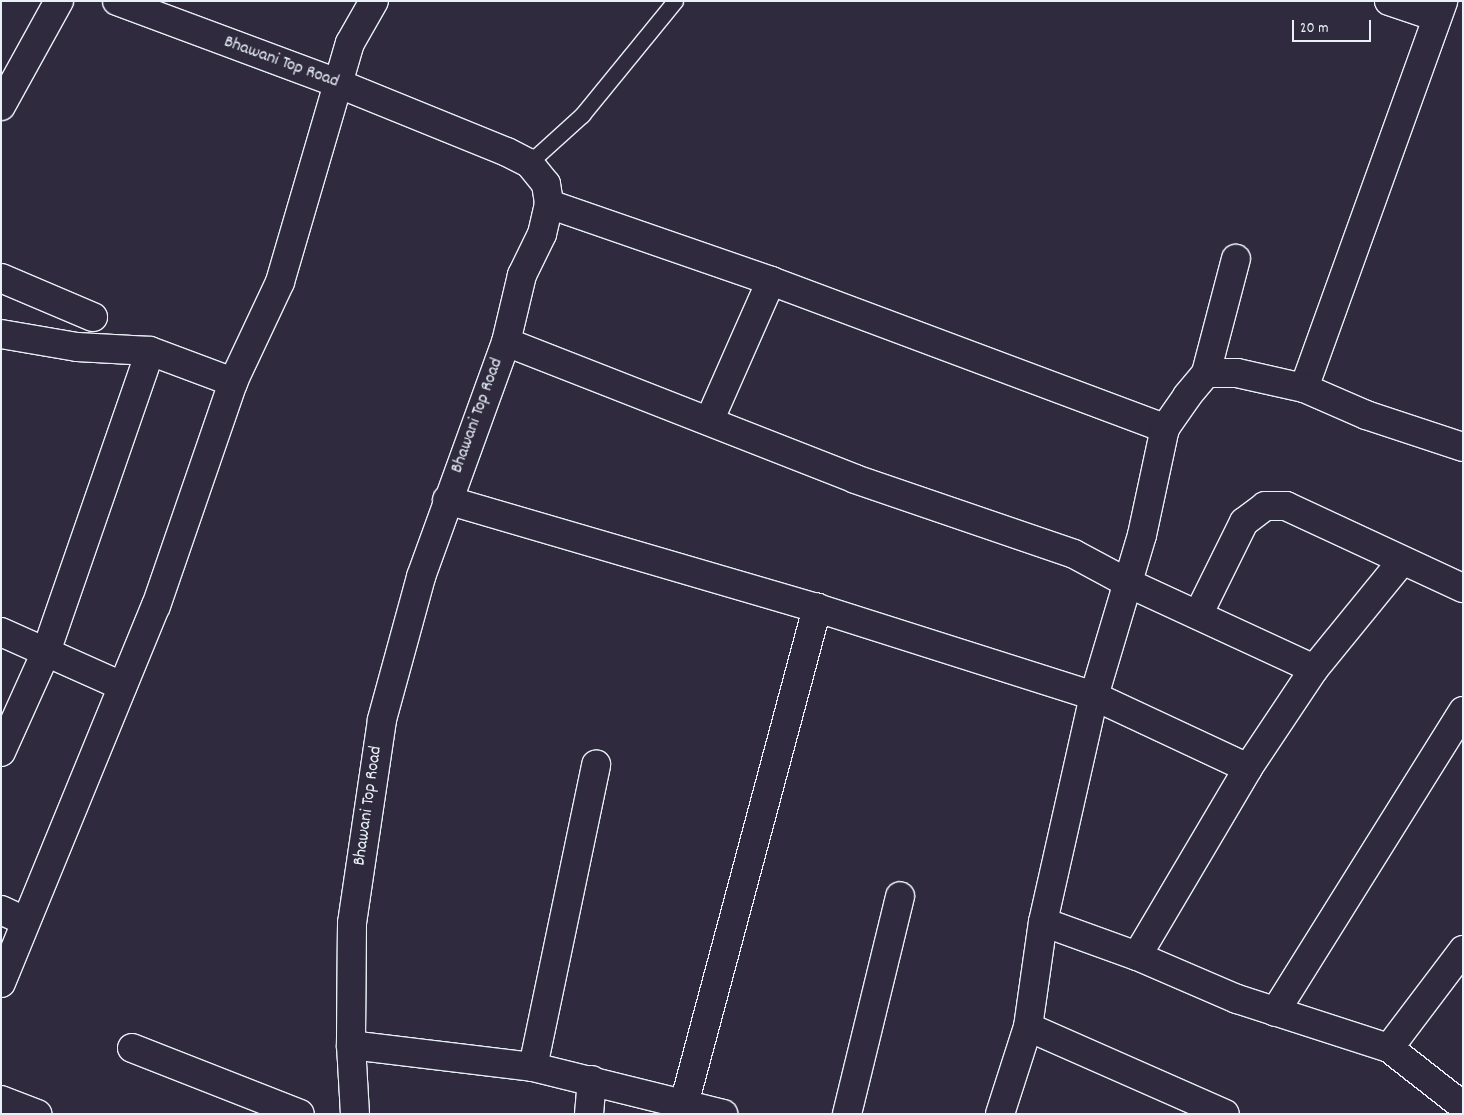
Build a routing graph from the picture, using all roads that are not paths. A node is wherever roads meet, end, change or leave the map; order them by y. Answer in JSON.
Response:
{"nodes":[{"id":1,"x":117,"y":1,"type":"edge"},
{"id":2,"x":374,"y":1,"type":"edge"},
{"id":3,"x":675,"y":1,"type":"edge"},
{"id":4,"x":1389,"y":1,"type":"edge"},
{"id":5,"x":52,"y":3,"type":"edge"},
{"id":6,"x":1440,"y":9,"type":"edge"},
{"id":7,"x":337,"y":83,"type":"junction"},
{"id":8,"x":1,"y":106,"type":"edge"},
{"id":9,"x":529,"y":163,"type":"junction"},
{"id":10,"x":549,"y":204,"type":"junction"},
{"id":11,"x":1236,"y":259,"type":"dead end"},
{"id":12,"x":1,"y":278,"type":"edge"},
{"id":13,"x":771,"y":280,"type":"junction"},
{"id":14,"x":94,"y":317,"type":"dead end"},
{"id":15,"x":1,"y":334,"type":"edge"},
{"id":16,"x":506,"y":342,"type":"junction"},
{"id":17,"x":150,"y":350,"type":"junction"},
{"id":18,"x":1206,"y":373,"type":"junction"},
{"id":19,"x":233,"y":382,"type":"junction"},
{"id":20,"x":1304,"y":388,"type":"junction"},
{"id":21,"x":710,"y":419,"type":"junction"},
{"id":22,"x":1165,"y":428,"type":"junction"},
{"id":23,"x":1463,"y":447,"type":"edge"},
{"id":24,"x":447,"y":500,"type":"junction"},
{"id":25,"x":1402,"y":561,"type":"junction"},
{"id":26,"x":1128,"y":583,"type":"junction"},
{"id":27,"x":1463,"y":588,"type":"edge"},
{"id":28,"x":817,"y":608,"type":"junction"},
{"id":29,"x":1198,"y":615,"type":"junction"},
{"id":30,"x":1,"y":632,"type":"edge"},
{"id":31,"x":46,"y":652,"type":"junction"},
{"id":32,"x":1314,"y":669,"type":"junction"},
{"id":33,"x":122,"y":686,"type":"junction"},
{"id":34,"x":1094,"y":696,"type":"junction"},
{"id":35,"x":1463,"y":711,"type":"edge"},
{"id":36,"x":1,"y":752,"type":"edge"},
{"id":37,"x":596,"y":765,"type":"dead end"},
{"id":38,"x":1248,"y":768,"type":"junction"},
{"id":39,"x":900,"y":896,"type":"dead end"},
{"id":40,"x":13,"y":915,"type":"edge"},
{"id":41,"x":1043,"y":922,"type":"junction"},
{"id":42,"x":1463,"y":950,"type":"edge"},
{"id":43,"x":1137,"y":956,"type":"junction"},
{"id":44,"x":1,"y":982,"type":"edge"},
{"id":45,"x":1275,"y":1012,"type":"junction"},
{"id":46,"x":1028,"y":1027,"type":"junction"},
{"id":47,"x":351,"y":1045,"type":"junction"},
{"id":48,"x":132,"y":1048,"type":"dead end"},
{"id":49,"x":1389,"y":1048,"type":"junction"},
{"id":50,"x":533,"y":1067,"type":"junction"},
{"id":51,"x":592,"y":1080,"type":"junction"},
{"id":52,"x":1,"y":1100,"type":"edge"},
{"id":53,"x":684,"y":1104,"type":"junction"},
{"id":54,"x":1463,"y":1106,"type":"edge"},
{"id":55,"x":37,"y":1114,"type":"edge"},
{"id":56,"x":300,"y":1114,"type":"edge"},
{"id":57,"x":355,"y":1114,"type":"edge"},
{"id":58,"x":589,"y":1114,"type":"edge"},
{"id":59,"x":723,"y":1114,"type":"edge"},
{"id":60,"x":847,"y":1114,"type":"edge"},
{"id":61,"x":1000,"y":1114,"type":"edge"},
{"id":62,"x":1225,"y":1114,"type":"edge"}],
"edges":[{"from":1,"to":7,"type":"street","name":"Bhawani Top Road"},
{"from":2,"to":7,"type":"street"},
{"from":3,"to":9,"type":"lane"},
{"from":4,"to":6,"type":"street"},
{"from":5,"to":8,"type":"street"},
{"from":6,"to":20,"type":"street"},
{"from":7,"to":9,"type":"street","name":"Bhawani Top Road"},
{"from":7,"to":19,"type":"street"},
{"from":9,"to":10,"type":"street","name":"Bhawani Top Road"},
{"from":10,"to":13,"type":"street"},
{"from":10,"to":16,"type":"street","name":"Bhawani Top Road"},
{"from":11,"to":18,"type":"street"},
{"from":12,"to":14,"type":"street"},
{"from":13,"to":21,"type":"street"},
{"from":13,"to":22,"type":"street"},
{"from":15,"to":17,"type":"street"},
{"from":16,"to":21,"type":"street"},
{"from":16,"to":24,"type":"street","name":"Bhawani Top Road"},
{"from":17,"to":19,"type":"street"},
{"from":17,"to":31,"type":"street"},
{"from":18,"to":20,"type":"street"},
{"from":18,"to":22,"type":"street"},
{"from":19,"to":33,"type":"street"},
{"from":20,"to":23,"type":"street"},
{"from":21,"to":26,"type":"street"},
{"from":22,"to":26,"type":"street"},
{"from":24,"to":28,"type":"street"},
{"from":24,"to":47,"type":"street","name":"Bhawani Top Road"},
{"from":25,"to":27,"type":"street"},
{"from":25,"to":29,"type":"street"},
{"from":25,"to":32,"type":"street"},
{"from":26,"to":29,"type":"street"},
{"from":26,"to":34,"type":"street"},
{"from":28,"to":34,"type":"street"},
{"from":28,"to":53,"type":"street"},
{"from":29,"to":32,"type":"street"},
{"from":30,"to":31,"type":"street"},
{"from":31,"to":33,"type":"street"},
{"from":31,"to":36,"type":"street"},
{"from":32,"to":38,"type":"street"},
{"from":33,"to":40,"type":"street"},
{"from":34,"to":38,"type":"street"},
{"from":34,"to":41,"type":"street"},
{"from":35,"to":45,"type":"street"},
{"from":37,"to":50,"type":"street"},
{"from":38,"to":43,"type":"street"},
{"from":39,"to":60,"type":"street"},
{"from":40,"to":44,"type":"street"},
{"from":41,"to":43,"type":"street"},
{"from":41,"to":46,"type":"street"},
{"from":42,"to":49,"type":"street"},
{"from":43,"to":45,"type":"street"},
{"from":45,"to":49,"type":"street"},
{"from":46,"to":61,"type":"street"},
{"from":46,"to":62,"type":"street"},
{"from":47,"to":50,"type":"street"},
{"from":47,"to":57,"type":"street","name":"Bhawani Top Road"},
{"from":48,"to":56,"type":"street"},
{"from":49,"to":54,"type":"street"},
{"from":50,"to":51,"type":"street"},
{"from":51,"to":53,"type":"street"},
{"from":51,"to":58,"type":"street"},
{"from":52,"to":55,"type":"street"},
{"from":53,"to":59,"type":"street"}]}
